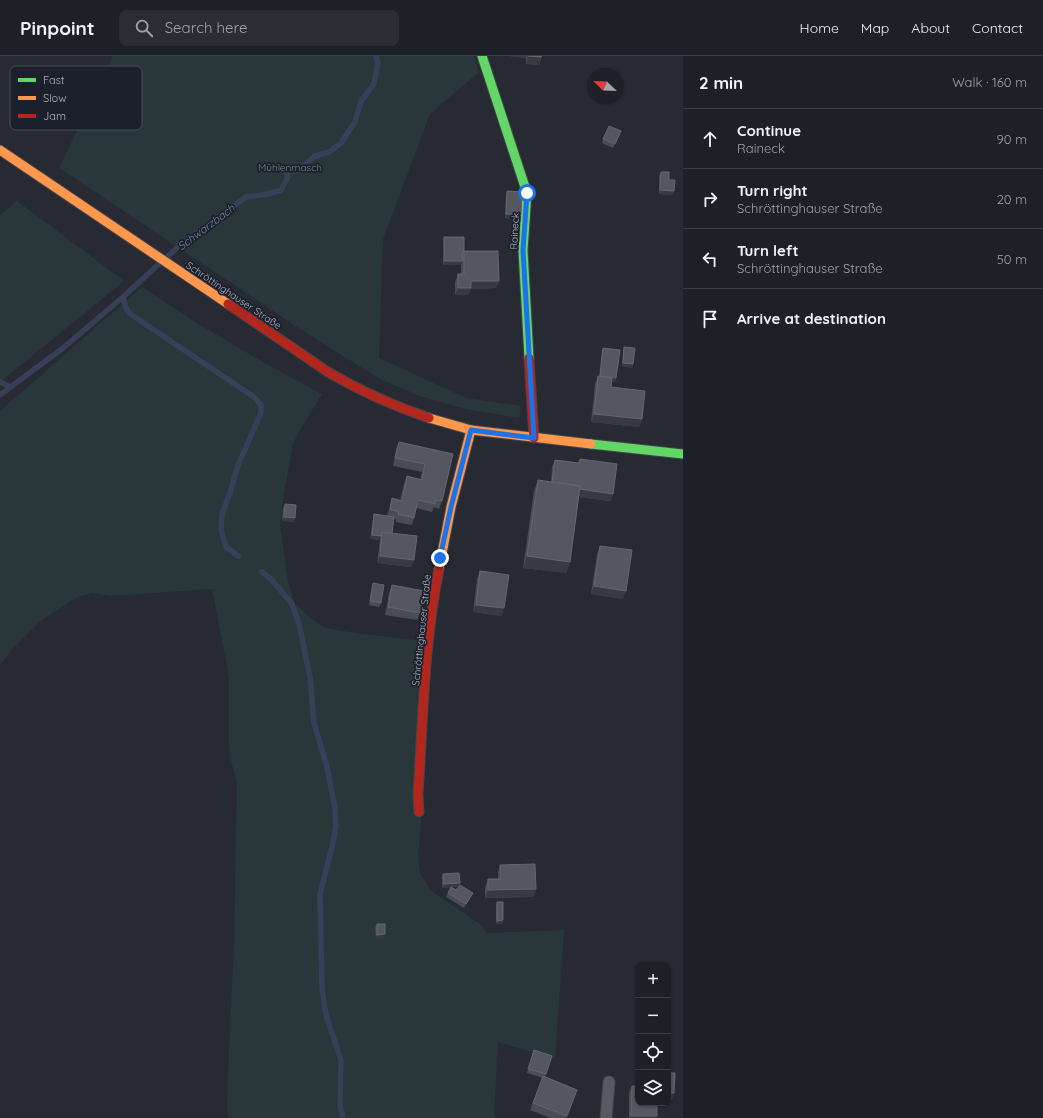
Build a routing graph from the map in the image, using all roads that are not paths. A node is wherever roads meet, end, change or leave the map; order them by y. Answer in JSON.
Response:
{"nodes":[{"id":1,"x":482,"y":56,"type":"edge"},
{"id":2,"x":0,"y":150,"type":"edge"},
{"id":3,"x":471,"y":430,"type":"junction"},
{"id":4,"x":534,"y":438,"type":"junction"},
{"id":5,"x":683,"y":454,"type":"edge"},
{"id":6,"x":419,"y":812,"type":"dead end"},
{"id":7,"x":609,"y":1082,"type":"dead end"},
{"id":8,"x":606,"y":1118,"type":"edge"}],
"edges":[{"from":1,"to":4,"type":"street","name":"Raineck"},
{"from":2,"to":3,"type":"street","name":"Schröttinghauser Straße"},
{"from":3,"to":4,"type":"street","name":"Schröttinghauser Straße"},
{"from":3,"to":6,"type":"street","name":"Schröttinghauser Straße"},
{"from":4,"to":5,"type":"street","name":"Schröttinghauser Straße"},
{"from":7,"to":8,"type":"lane"}]}
